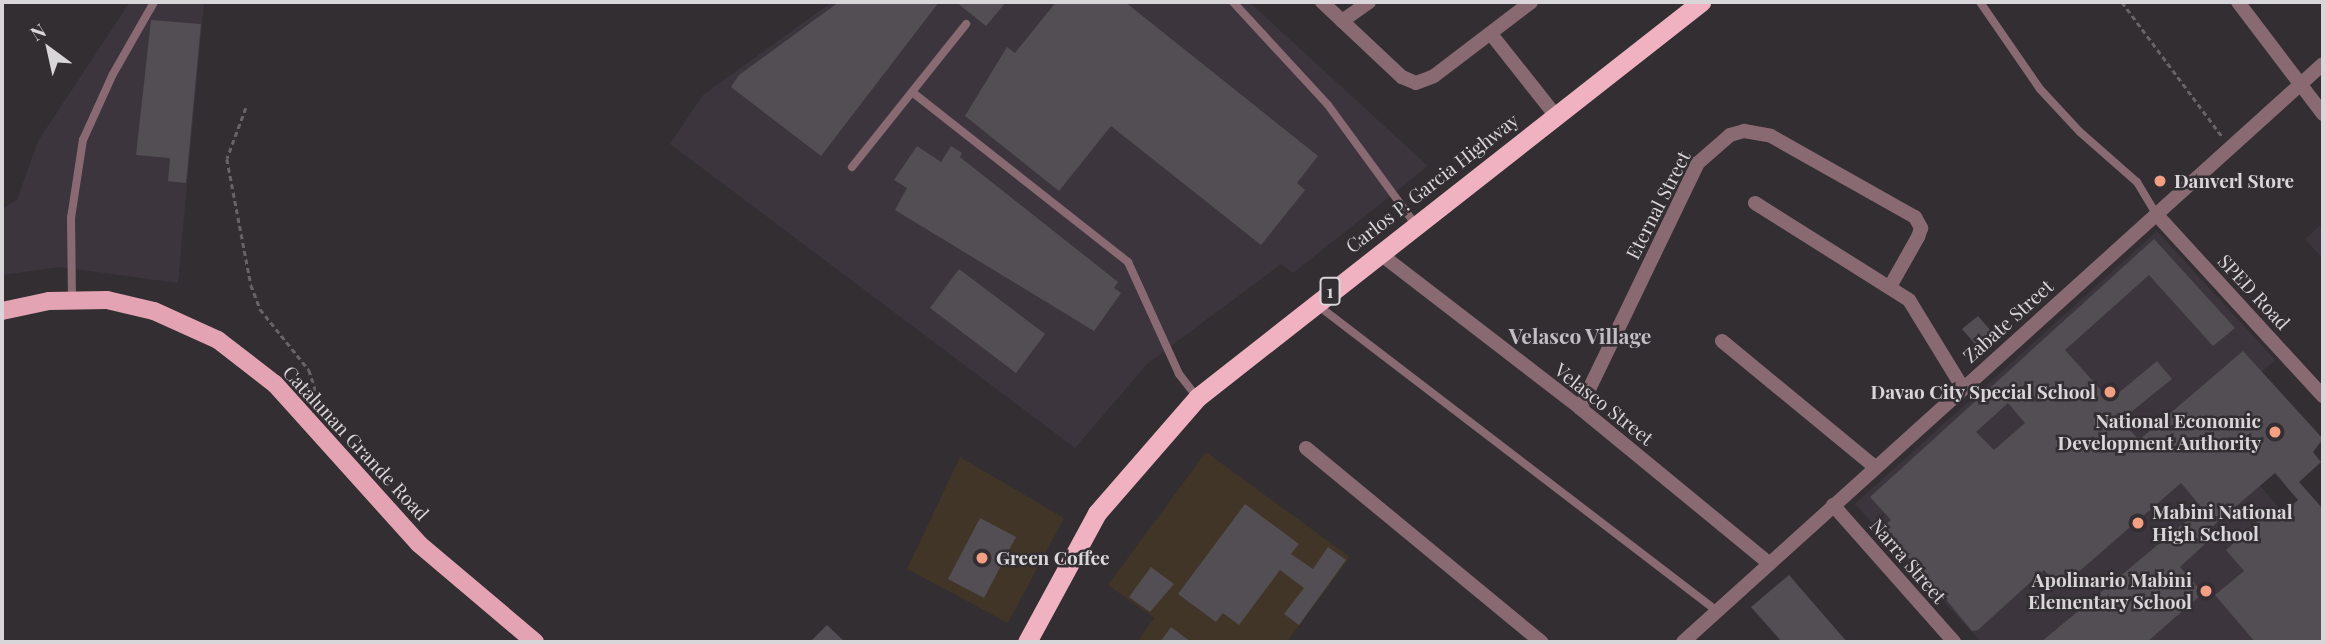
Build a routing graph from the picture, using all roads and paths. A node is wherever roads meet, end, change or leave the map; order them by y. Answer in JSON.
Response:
{"nodes":[{"id":1,"x":154,"y":2,"type":"edge"},
{"id":2,"x":1233,"y":2,"type":"edge"},
{"id":3,"x":1322,"y":2,"type":"edge"},
{"id":4,"x":1369,"y":2,"type":"edge"},
{"id":5,"x":1531,"y":2,"type":"edge"},
{"id":6,"x":1701,"y":2,"type":"edge"},
{"id":7,"x":1980,"y":2,"type":"edge"},
{"id":8,"x":2122,"y":2,"type":"edge"},
{"id":9,"x":2238,"y":2,"type":"edge"},
{"id":10,"x":1342,"y":21,"type":"junction"},
{"id":11,"x":966,"y":24,"type":"dead end"},
{"id":12,"x":1491,"y":34,"type":"junction"},
{"id":13,"x":2323,"y":64,"type":"edge"},
{"id":14,"x":2298,"y":86,"type":"junction"},
{"id":15,"x":912,"y":92,"type":"junction"},
{"id":16,"x":246,"y":108,"type":"dead end"},
{"id":17,"x":2323,"y":114,"type":"edge"},
{"id":18,"x":1556,"y":116,"type":"junction"},
{"id":19,"x":2230,"y":148,"type":"junction"},
{"id":20,"x":852,"y":167,"type":"dead end"},
{"id":21,"x":1755,"y":203,"type":"dead end"},
{"id":22,"x":2156,"y":214,"type":"junction"},
{"id":23,"x":1415,"y":225,"type":"junction"},
{"id":24,"x":1379,"y":253,"type":"junction"},
{"id":25,"x":1891,"y":285,"type":"junction"},
{"id":26,"x":72,"y":299,"type":"junction"},
{"id":27,"x":1315,"y":303,"type":"junction"},
{"id":28,"x":2,"y":311,"type":"edge"},
{"id":29,"x":1722,"y":341,"type":"dead end"},
{"id":30,"x":1963,"y":388,"type":"junction"},
{"id":31,"x":2323,"y":396,"type":"edge"},
{"id":32,"x":1198,"y":397,"type":"junction"},
{"id":33,"x":1580,"y":408,"type":"junction"},
{"id":34,"x":303,"y":413,"type":"junction"},
{"id":35,"x":1306,"y":448,"type":"dead end"},
{"id":36,"x":1875,"y":467,"type":"junction"},
{"id":37,"x":1833,"y":505,"type":"junction"},
{"id":38,"x":1769,"y":564,"type":"junction"},
{"id":39,"x":1717,"y":611,"type":"junction"},
{"id":40,"x":1951,"y":641,"type":"edge"},
{"id":41,"x":535,"y":642,"type":"edge"},
{"id":42,"x":1027,"y":642,"type":"edge"},
{"id":43,"x":1541,"y":642,"type":"edge"},
{"id":44,"x":1683,"y":642,"type":"edge"}],
"edges":[{"from":1,"to":26,"type":"lane"},
{"from":2,"to":23,"type":"lane"},
{"from":3,"to":10,"type":"street"},
{"from":4,"to":10,"type":"street"},
{"from":5,"to":12,"type":"street"},
{"from":6,"to":18,"type":"highway","name":"Carlos P. Garcia Highway","number":"1"},
{"from":7,"to":22,"type":"lane"},
{"from":8,"to":19,"type":"path"},
{"from":9,"to":14,"type":"street"},
{"from":10,"to":12,"type":"street"},
{"from":11,"to":15,"type":"lane"},
{"from":12,"to":18,"type":"street"},
{"from":13,"to":14,"type":"street","name":"Zabate Street"},
{"from":14,"to":17,"type":"street"},
{"from":14,"to":19,"type":"street","name":"Zabate Street"},
{"from":15,"to":20,"type":"lane"},
{"from":15,"to":32,"type":"lane"},
{"from":16,"to":34,"type":"path"},
{"from":18,"to":23,"type":"highway","name":"Carlos P. Garcia Highway","number":"1"},
{"from":19,"to":22,"type":"street","name":"Zabate Street"},
{"from":21,"to":25,"type":"street"},
{"from":22,"to":30,"type":"street","name":"Zabate Street"},
{"from":22,"to":31,"type":"street","name":"SPED Road"},
{"from":23,"to":24,"type":"highway","name":"Carlos P. Garcia Highway","number":"1"},
{"from":24,"to":27,"type":"highway","name":"Carlos P. Garcia Highway","number":"1"},
{"from":24,"to":33,"type":"street","name":"Velasco Street"},
{"from":25,"to":30,"type":"street"},
{"from":25,"to":33,"type":"street","name":"Eternal Street"},
{"from":26,"to":28,"type":"main road","name":"Catalunan Grande Road"},
{"from":26,"to":34,"type":"main road","name":"Catalunan Grande Road"},
{"from":27,"to":32,"type":"highway","name":"Carlos P. Garcia Highway","number":"1"},
{"from":27,"to":39,"type":"lane"},
{"from":29,"to":36,"type":"street"},
{"from":30,"to":36,"type":"street","name":"Zabate Street"},
{"from":32,"to":42,"type":"highway","name":"Carlos P. Garcia Highway","number":"1"},
{"from":33,"to":38,"type":"street","name":"Velasco Street"},
{"from":34,"to":41,"type":"main road","name":"Catalunan Grande Road"},
{"from":35,"to":43,"type":"street"},
{"from":36,"to":37,"type":"street","name":"Zabate Street"},
{"from":37,"to":38,"type":"street","name":"Zabate Street"},
{"from":37,"to":40,"type":"street","name":"Narra Street"},
{"from":38,"to":39,"type":"street","name":"Zabate Street"},
{"from":39,"to":44,"type":"street","name":"Zabate Street"}]}
